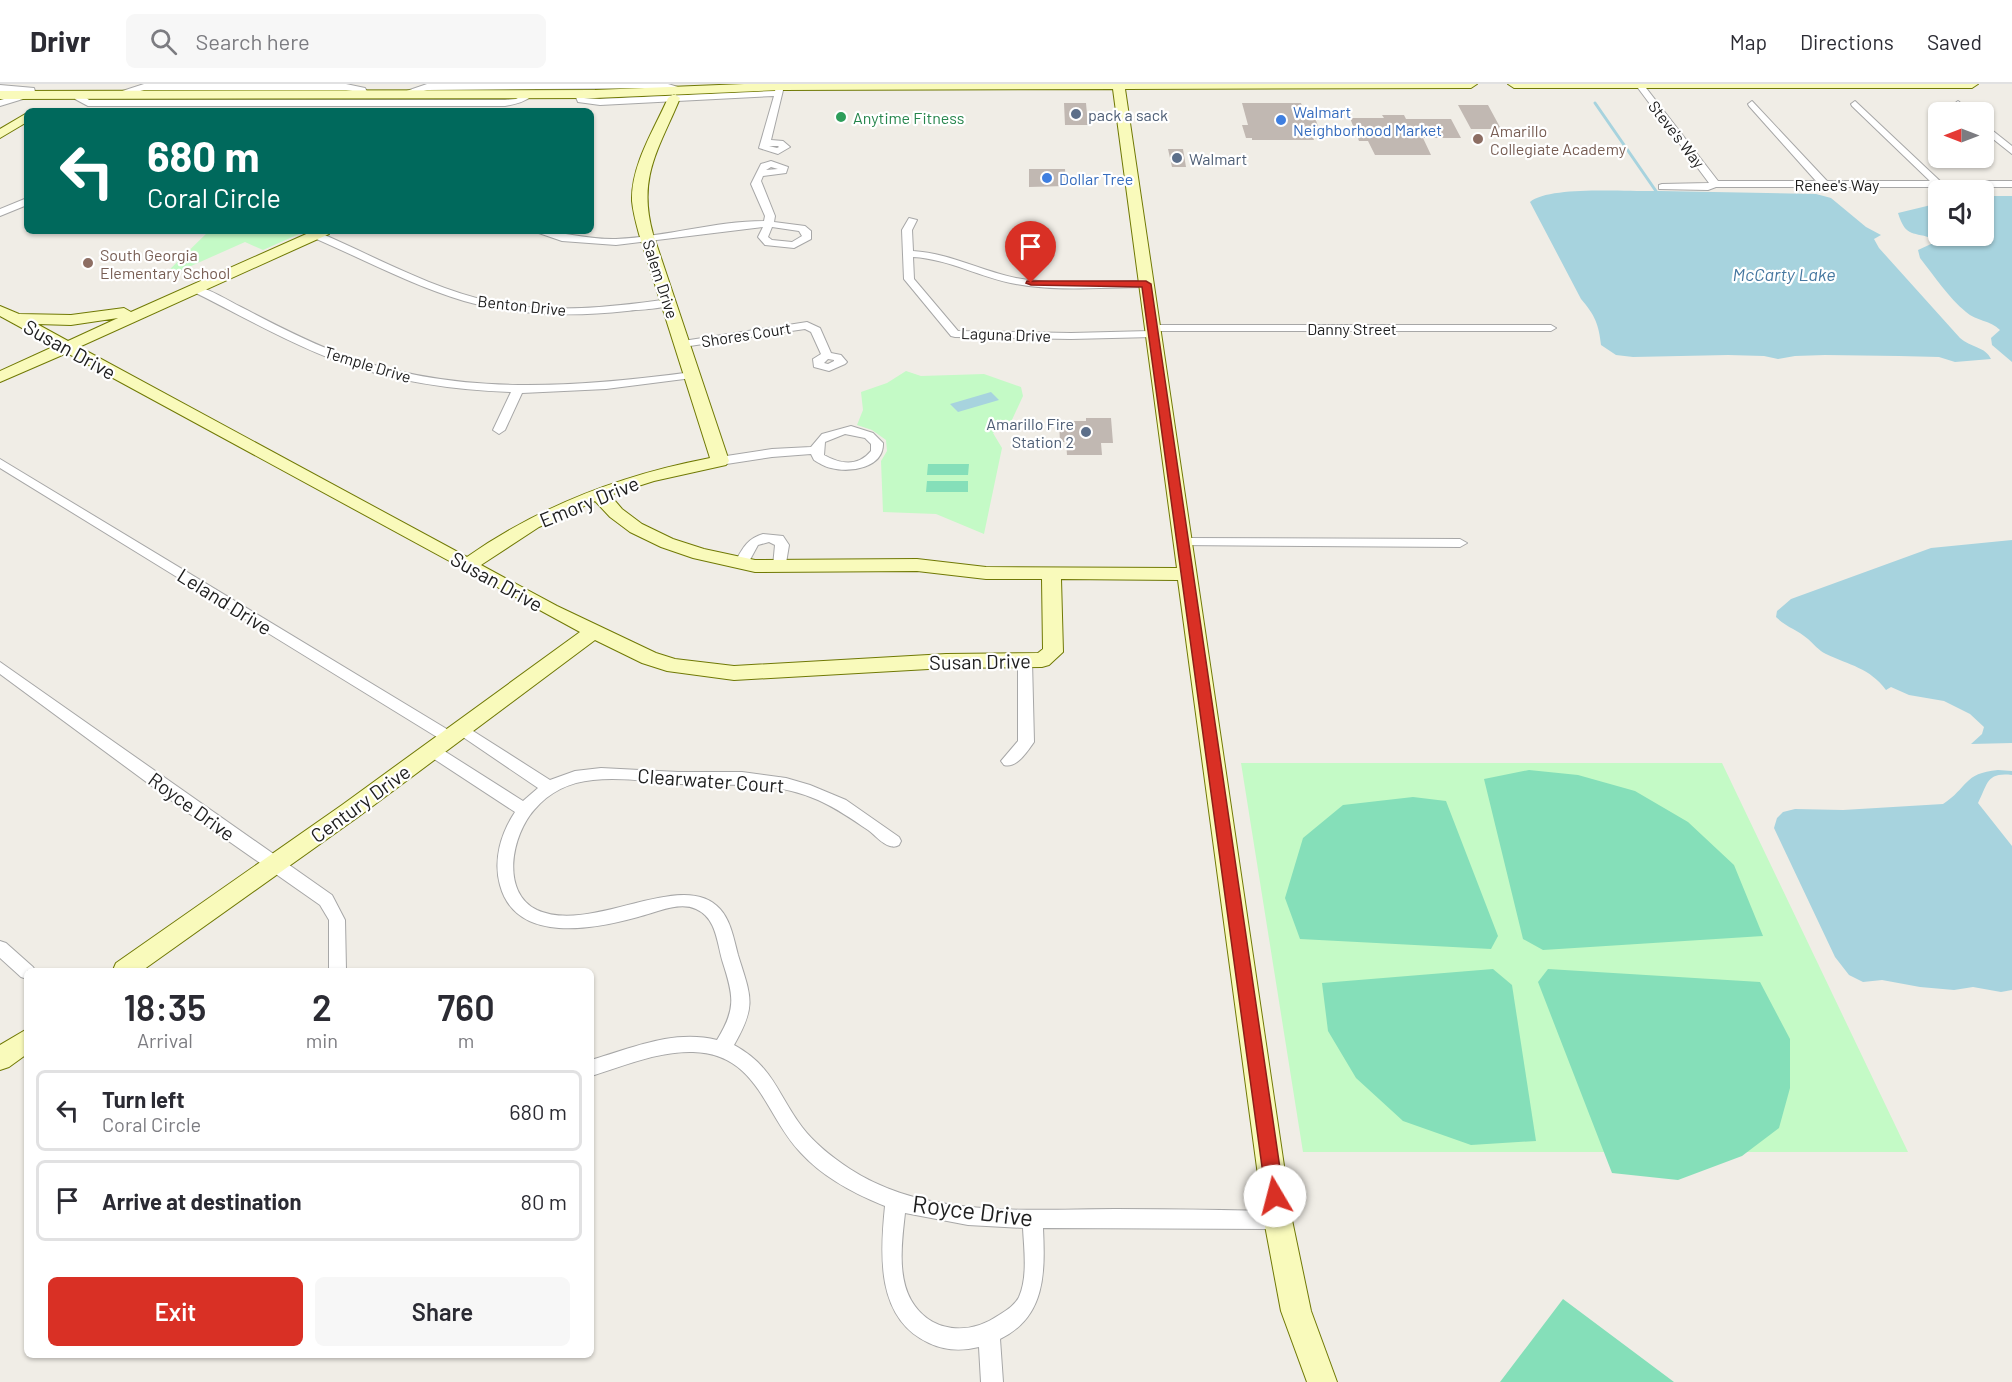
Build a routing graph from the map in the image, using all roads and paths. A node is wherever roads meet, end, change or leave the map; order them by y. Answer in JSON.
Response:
{"nodes":[{"id":1,"x":65,"y":84,"type":"edge"},
{"id":2,"x":391,"y":84,"type":"edge"},
{"id":3,"x":1471,"y":84,"type":"edge"},
{"id":4,"x":1514,"y":84,"type":"edge"},
{"id":5,"x":1639,"y":84,"type":"edge"},
{"id":6,"x":1776,"y":84,"type":"edge"},
{"id":7,"x":1972,"y":84,"type":"edge"},
{"id":8,"x":172,"y":85,"type":"edge"},
{"id":9,"x":831,"y":85,"type":"edge"},
{"id":10,"x":1118,"y":85,"type":"edge"},
{"id":11,"x":281,"y":86,"type":"edge"},
{"id":12,"x":0,"y":88,"type":"edge"},
{"id":13,"x":495,"y":89,"type":"edge"},
{"id":14,"x":779,"y":89,"type":"junction"},
{"id":15,"x":558,"y":94,"type":"junction"},
{"id":16,"x":679,"y":94,"type":"junction"},
{"id":17,"x":0,"y":95,"type":"edge"},
{"id":18,"x":29,"y":95,"type":"junction"},
{"id":19,"x":53,"y":95,"type":"junction"},
{"id":20,"x":79,"y":95,"type":"junction"},
{"id":21,"x":114,"y":95,"type":"junction"},
{"id":22,"x":365,"y":95,"type":"junction"},
{"id":23,"x":383,"y":95,"type":"junction"},
{"id":24,"x":529,"y":95,"type":"junction"},
{"id":25,"x":0,"y":103,"type":"edge"},
{"id":26,"x":1752,"y":104,"type":"dead end"},
{"id":27,"x":1855,"y":104,"type":"dead end"},
{"id":28,"x":38,"y":108,"type":"edge"},
{"id":29,"x":550,"y":108,"type":"edge"},
{"id":30,"x":24,"y":119,"type":"edge"},
{"id":31,"x":0,"y":134,"type":"edge"},
{"id":32,"x":1994,"y":135,"type":"edge"},
{"id":33,"x":766,"y":143,"type":"dead end"},
{"id":34,"x":2012,"y":151,"type":"edge"},
{"id":35,"x":759,"y":174,"type":"dead end"},
{"id":36,"x":1934,"y":180,"type":"edge"},
{"id":37,"x":1715,"y":184,"type":"junction"},
{"id":38,"x":1824,"y":184,"type":"junction"},
{"id":39,"x":1928,"y":184,"type":"edge"},
{"id":40,"x":1994,"y":184,"type":"edge"},
{"id":41,"x":2012,"y":184,"type":"edge"},
{"id":42,"x":1662,"y":187,"type":"dead end"},
{"id":43,"x":24,"y":202,"type":"edge"},
{"id":44,"x":0,"y":213,"type":"edge"},
{"id":45,"x":912,"y":219,"type":"dead end"},
{"id":46,"x":318,"y":234,"type":"edge"},
{"id":47,"x":322,"y":234,"type":"edge"},
{"id":48,"x":545,"y":234,"type":"edge"},
{"id":49,"x":648,"y":238,"type":"junction"},
{"id":50,"x":908,"y":254,"type":"junction"},
{"id":51,"x":1146,"y":284,"type":"junction"},
{"id":52,"x":195,"y":289,"type":"junction"},
{"id":53,"x":670,"y":302,"type":"junction"},
{"id":54,"x":154,"y":307,"type":"junction"},
{"id":55,"x":7,"y":314,"type":"edge"},
{"id":56,"x":1551,"y":328,"type":"dead end"},
{"id":57,"x":1153,"y":331,"type":"junction"},
{"id":58,"x":683,"y":344,"type":"junction"},
{"id":59,"x":67,"y":347,"type":"junction"},
{"id":60,"x":827,"y":356,"type":"dead end"},
{"id":61,"x":692,"y":375,"type":"junction"},
{"id":62,"x":0,"y":377,"type":"edge"},
{"id":63,"x":518,"y":389,"type":"junction"},
{"id":64,"x":499,"y":430,"type":"dead end"},
{"id":65,"x":815,"y":450,"type":"junction"},
{"id":66,"x":720,"y":461,"type":"junction"},
{"id":67,"x":0,"y":463,"type":"edge"},
{"id":68,"x":599,"y":494,"type":"junction"},
{"id":69,"x":1182,"y":542,"type":"junction"},
{"id":70,"x":1460,"y":543,"type":"dead end"},
{"id":71,"x":741,"y":564,"type":"junction"},
{"id":72,"x":468,"y":565,"type":"junction"},
{"id":73,"x":780,"y":566,"type":"junction"},
{"id":74,"x":1187,"y":574,"type":"junction"},
{"id":75,"x":1051,"y":575,"type":"junction"},
{"id":76,"x":593,"y":633,"type":"junction"},
{"id":77,"x":1034,"y":661,"type":"junction"},
{"id":78,"x":0,"y":667,"type":"edge"},
{"id":79,"x":448,"y":740,"type":"junction"},
{"id":80,"x":1009,"y":761,"type":"dead end"},
{"id":81,"x":550,"y":788,"type":"junction"},
{"id":82,"x":524,"y":810,"type":"junction"},
{"id":83,"x":893,"y":841,"type":"dead end"},
{"id":84,"x":274,"y":865,"type":"junction"},
{"id":85,"x":0,"y":948,"type":"edge"},
{"id":86,"x":127,"y":968,"type":"edge"},
{"id":87,"x":338,"y":968,"type":"edge"},
{"id":88,"x":24,"y":969,"type":"edge"},
{"id":89,"x":24,"y":1042,"type":"edge"},
{"id":90,"x":722,"y":1049,"type":"junction"},
{"id":91,"x":0,"y":1059,"type":"edge"},
{"id":92,"x":594,"y":1067,"type":"edge"},
{"id":93,"x":896,"y":1200,"type":"junction"},
{"id":94,"x":1033,"y":1219,"type":"junction"},
{"id":95,"x":1278,"y":1220,"type":"junction"},
{"id":96,"x":989,"y":1334,"type":"junction"},
{"id":97,"x":992,"y":1382,"type":"edge"},
{"id":98,"x":1322,"y":1382,"type":"edge"}],
"edges":[{"from":1,"to":19,"type":"main road"},
{"from":2,"to":23,"type":"main road"},
{"from":3,"to":10,"type":"main road"},
{"from":4,"to":5,"type":"main road"},
{"from":5,"to":6,"type":"main road"},
{"from":5,"to":37,"type":"street","name":"Steve's Way"},
{"from":6,"to":7,"type":"main road"},
{"from":8,"to":11,"type":"street"},
{"from":8,"to":21,"type":"street"},
{"from":9,"to":10,"type":"main road"},
{"from":9,"to":14,"type":"main road"},
{"from":10,"to":51,"type":"main road"},
{"from":11,"to":22,"type":"street"},
{"from":12,"to":18,"type":"street"},
{"from":13,"to":16,"type":"street"},
{"from":13,"to":23,"type":"main road"},
{"from":13,"to":24,"type":"main road"},
{"from":14,"to":16,"type":"main road"},
{"from":14,"to":33,"type":"street"},
{"from":15,"to":16,"type":"main road"},
{"from":15,"to":24,"type":"main road"},
{"from":15,"to":29,"type":"main road"},
{"from":16,"to":49,"type":"main road","name":"Salem Drive"},
{"from":17,"to":18,"type":"main road"},
{"from":18,"to":19,"type":"main road"},
{"from":18,"to":25,"type":"street"},
{"from":19,"to":20,"type":"main road"},
{"from":19,"to":28,"type":"main road"},
{"from":20,"to":21,"type":"main road"},
{"from":20,"to":24,"type":"street"},
{"from":21,"to":22,"type":"main road"},
{"from":22,"to":23,"type":"main road"},
{"from":26,"to":38,"type":"street"},
{"from":27,"to":36,"type":"street"},
{"from":30,"to":31,"type":"main road"},
{"from":32,"to":34,"type":"street"},
{"from":35,"to":49,"type":"street"},
{"from":37,"to":38,"type":"street","name":"Renee's Way"},
{"from":37,"to":42,"type":"street","name":"Renee's Way"},
{"from":38,"to":39,"type":"street","name":"Renee's Way"},
{"from":40,"to":41,"type":"street","name":"Renee's Way"},
{"from":43,"to":44,"type":"street"},
{"from":45,"to":50,"type":"street","name":"Laguna Drive"},
{"from":46,"to":52,"type":"main road"},
{"from":47,"to":53,"type":"street","name":"Benton Drive"},
{"from":48,"to":49,"type":"street"},
{"from":49,"to":53,"type":"main road","name":"Salem Drive"},
{"from":50,"to":51,"type":"street"},
{"from":50,"to":57,"type":"street","name":"Laguna Drive"},
{"from":51,"to":57,"type":"main road"},
{"from":52,"to":54,"type":"main road"},
{"from":52,"to":63,"type":"street","name":"Temple Drive"},
{"from":53,"to":58,"type":"main road","name":"Salem Drive"},
{"from":54,"to":55,"type":"main road"},
{"from":54,"to":59,"type":"main road"},
{"from":55,"to":59,"type":"main road","name":"Susan Drive"},
{"from":56,"to":57,"type":"street","name":"Danny Street"},
{"from":57,"to":69,"type":"main road"},
{"from":58,"to":60,"type":"street","name":"Shores Court"},
{"from":58,"to":61,"type":"main road","name":"Salem Drive"},
{"from":59,"to":62,"type":"main road"},
{"from":59,"to":72,"type":"main road","name":"Susan Drive"},
{"from":61,"to":63,"type":"street","name":"Temple Drive"},
{"from":61,"to":66,"type":"main road","name":"Salem Drive"},
{"from":63,"to":64,"type":"street"},
{"from":65,"to":65,"type":"street"},
{"from":65,"to":66,"type":"street"},
{"from":66,"to":68,"type":"main road","name":"Emory Drive"},
{"from":67,"to":79,"type":"street","name":"Leland Drive"},
{"from":68,"to":71,"type":"main road"},
{"from":68,"to":72,"type":"main road","name":"Emory Drive"},
{"from":69,"to":70,"type":"street"},
{"from":69,"to":74,"type":"main road"},
{"from":71,"to":73,"type":"main road"},
{"from":71,"to":73,"type":"street"},
{"from":72,"to":76,"type":"main road","name":"Susan Drive"},
{"from":73,"to":75,"type":"main road"},
{"from":74,"to":75,"type":"main road"},
{"from":74,"to":95,"type":"main road"},
{"from":75,"to":77,"type":"main road"},
{"from":76,"to":77,"type":"main road","name":"Susan Drive"},
{"from":76,"to":79,"type":"main road","name":"Century Drive"},
{"from":77,"to":80,"type":"street"},
{"from":78,"to":84,"type":"street","name":"Royce Drive"},
{"from":79,"to":81,"type":"street"},
{"from":79,"to":82,"type":"street","name":"Leland Drive"},
{"from":79,"to":84,"type":"main road","name":"Century Drive"},
{"from":81,"to":82,"type":"street","name":"Clearwater Court"},
{"from":81,"to":83,"type":"street","name":"Clearwater Court"},
{"from":82,"to":90,"type":"street"},
{"from":84,"to":86,"type":"main road","name":"Century Drive"},
{"from":84,"to":87,"type":"street","name":"Royce Drive"},
{"from":85,"to":88,"type":"street"},
{"from":89,"to":91,"type":"main road"},
{"from":90,"to":92,"type":"street","name":"Royce Drive"},
{"from":90,"to":93,"type":"street","name":"Royce Drive"},
{"from":93,"to":94,"type":"street","name":"Royce Drive"},
{"from":93,"to":96,"type":"street"},
{"from":94,"to":95,"type":"street","name":"Royce Drive"},
{"from":94,"to":96,"type":"street"},
{"from":95,"to":98,"type":"main road"},
{"from":96,"to":97,"type":"street"}]}
